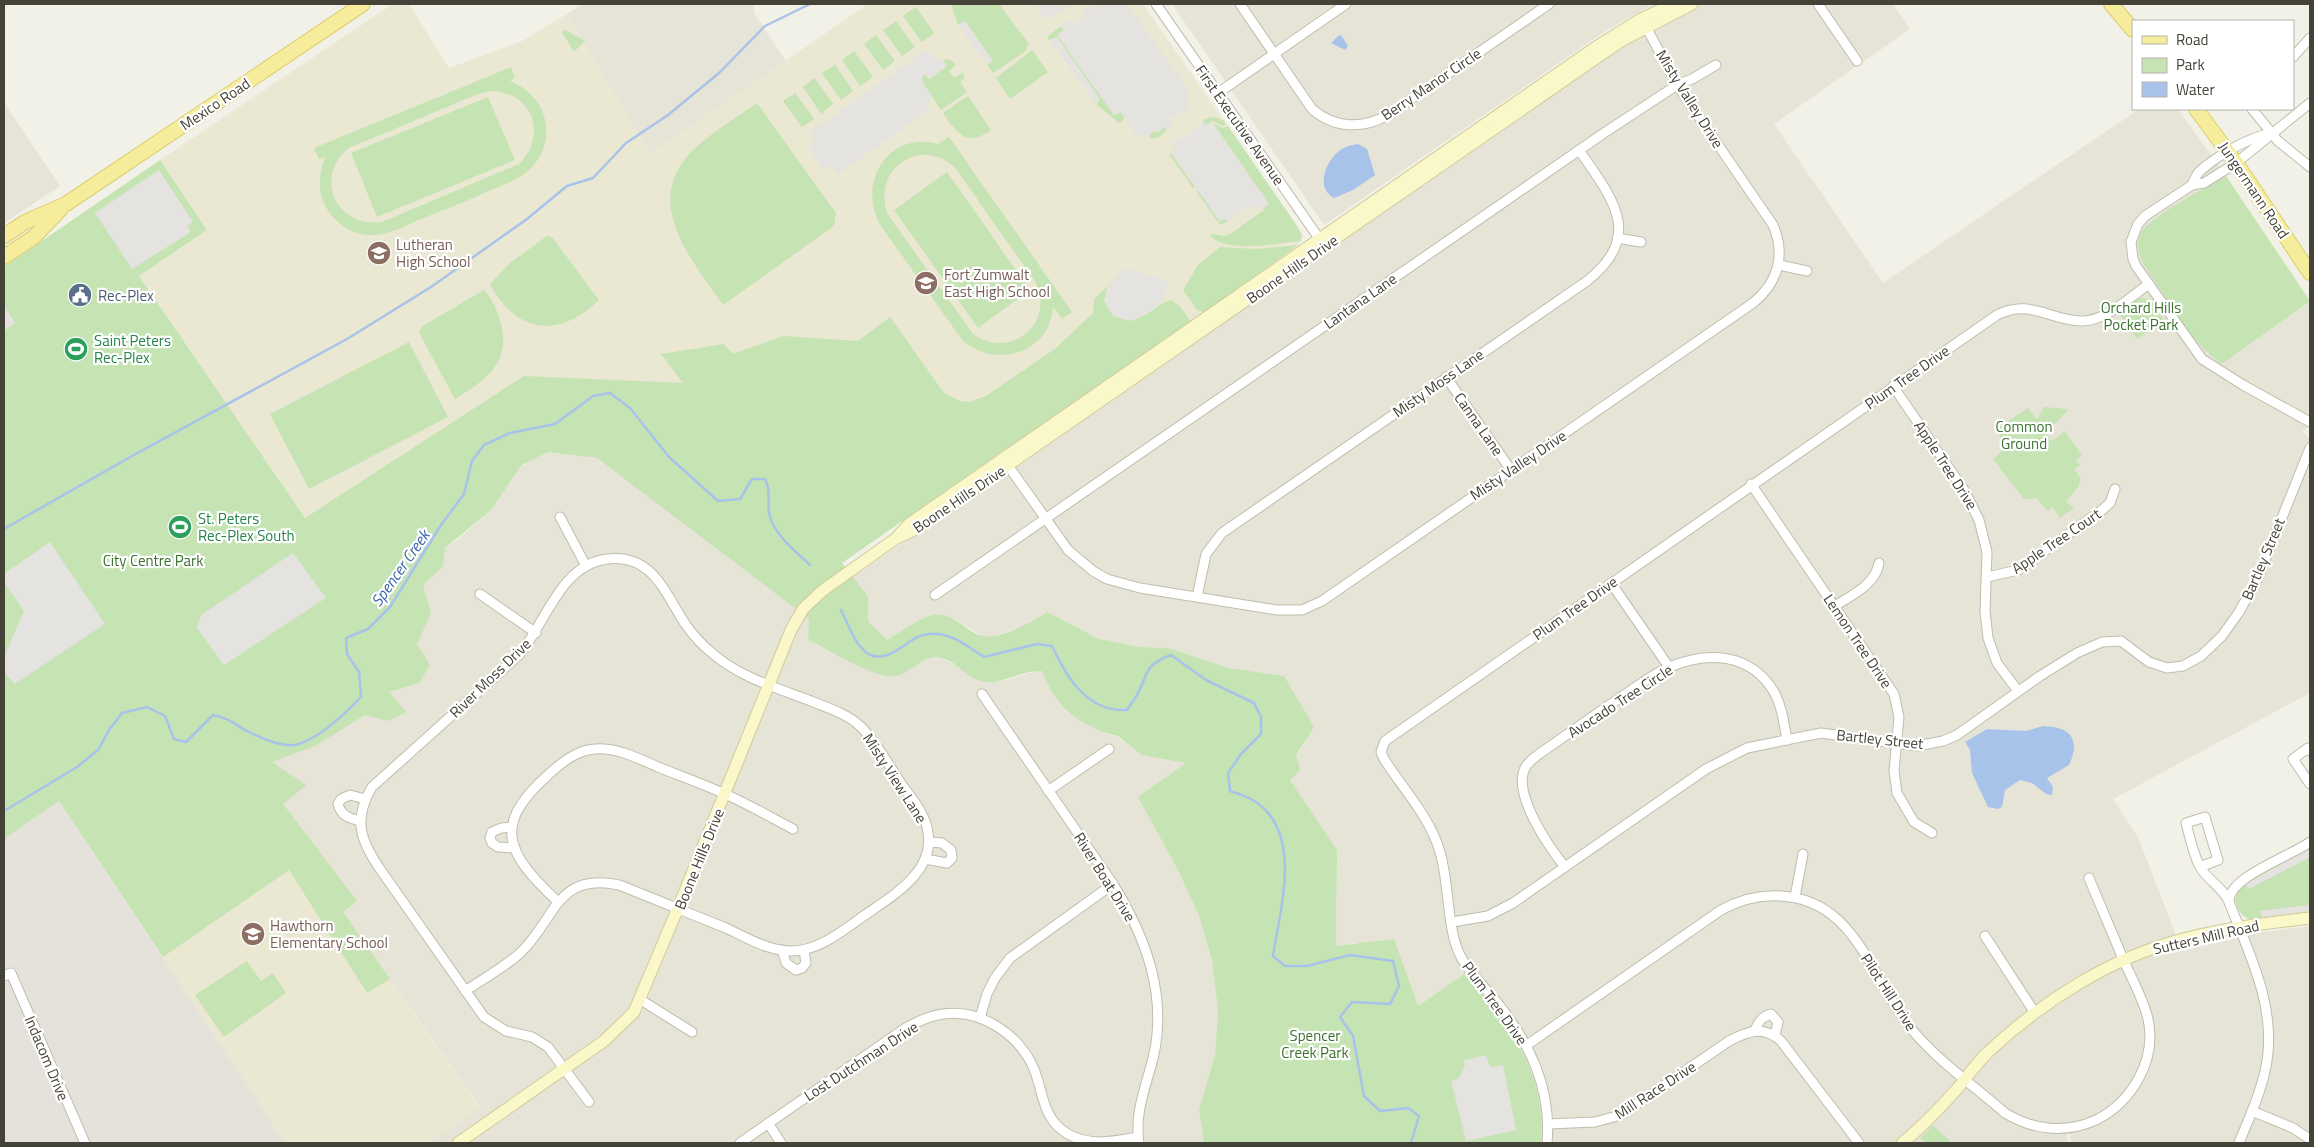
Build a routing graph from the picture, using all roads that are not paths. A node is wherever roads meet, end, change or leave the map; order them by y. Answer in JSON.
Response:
{"nodes":[{"id":1,"x":363,"y":4,"type":"edge"},
{"id":2,"x":1156,"y":4,"type":"edge"},
{"id":3,"x":1240,"y":4,"type":"edge"},
{"id":4,"x":1346,"y":4,"type":"edge"},
{"id":5,"x":1549,"y":4,"type":"edge"},
{"id":6,"x":1673,"y":4,"type":"edge"},
{"id":7,"x":1692,"y":4,"type":"edge"},
{"id":8,"x":1818,"y":4,"type":"edge"},
{"id":9,"x":2111,"y":4,"type":"edge"},
{"id":10,"x":1643,"y":22,"type":"junction"},
{"id":11,"x":2132,"y":29,"type":"edge"},
{"id":12,"x":2310,"y":38,"type":"edge"},
{"id":13,"x":1273,"y":54,"type":"junction"},
{"id":14,"x":2294,"y":56,"type":"edge"},
{"id":15,"x":1857,"y":61,"type":"dead end"},
{"id":16,"x":1716,"y":65,"type":"dead end"},
{"id":17,"x":1678,"y":85,"type":"junction"},
{"id":18,"x":1218,"y":93,"type":"junction"},
{"id":19,"x":2310,"y":103,"type":"edge"},
{"id":20,"x":2197,"y":110,"type":"edge"},
{"id":21,"x":2253,"y":110,"type":"edge"},
{"id":22,"x":2271,"y":133,"type":"junction"},
{"id":23,"x":1579,"y":150,"type":"junction"},
{"id":24,"x":2232,"y":158,"type":"junction"},
{"id":25,"x":2310,"y":167,"type":"edge"},
{"id":26,"x":2192,"y":185,"type":"junction"},
{"id":27,"x":66,"y":204,"type":"junction"},
{"id":28,"x":4,"y":236,"type":"edge"},
{"id":29,"x":1618,"y":238,"type":"junction"},
{"id":30,"x":1641,"y":242,"type":"dead end"},
{"id":31,"x":1322,"y":243,"type":"junction"},
{"id":32,"x":4,"y":257,"type":"edge"},
{"id":33,"x":1779,"y":265,"type":"junction"},
{"id":34,"x":1808,"y":270,"type":"dead end"},
{"id":35,"x":2310,"y":273,"type":"edge"},
{"id":36,"x":2149,"y":284,"type":"junction"},
{"id":37,"x":1446,"y":377,"type":"junction"},
{"id":38,"x":1893,"y":386,"type":"junction"},
{"id":39,"x":2310,"y":422,"type":"edge"},
{"id":40,"x":2310,"y":448,"type":"edge"},
{"id":41,"x":1005,"y":462,"type":"junction"},
{"id":42,"x":1511,"y":470,"type":"junction"},
{"id":43,"x":1751,"y":484,"type":"junction"},
{"id":44,"x":2115,"y":489,"type":"dead end"},
{"id":45,"x":560,"y":517,"type":"dead end"},
{"id":46,"x":1044,"y":520,"type":"junction"},
{"id":47,"x":1879,"y":563,"type":"dead end"},
{"id":48,"x":586,"y":566,"type":"junction"},
{"id":49,"x":1987,"y":577,"type":"junction"},
{"id":50,"x":1611,"y":583,"type":"junction"},
{"id":51,"x":480,"y":594,"type":"dead end"},
{"id":52,"x":935,"y":595,"type":"dead end"},
{"id":53,"x":1196,"y":597,"type":"junction"},
{"id":54,"x":1835,"y":606,"type":"junction"},
{"id":55,"x":536,"y":633,"type":"junction"},
{"id":56,"x":1669,"y":667,"type":"junction"},
{"id":57,"x":768,"y":684,"type":"junction"},
{"id":58,"x":2018,"y":691,"type":"junction"},
{"id":59,"x":982,"y":694,"type":"dead end"},
{"id":60,"x":1787,"y":740,"type":"junction"},
{"id":61,"x":1897,"y":744,"type":"junction"},
{"id":62,"x":1109,"y":749,"type":"dead end"},
{"id":63,"x":2310,"y":751,"type":"edge"},
{"id":64,"x":2310,"y":784,"type":"edge"},
{"id":65,"x":1048,"y":791,"type":"junction"},
{"id":66,"x":725,"y":794,"type":"junction"},
{"id":67,"x":365,"y":799,"type":"junction"},
{"id":68,"x":360,"y":822,"type":"junction"},
{"id":69,"x":512,"y":827,"type":"junction"},
{"id":70,"x":793,"y":829,"type":"dead end"},
{"id":71,"x":1932,"y":833,"type":"dead end"},
{"id":72,"x":930,"y":842,"type":"junction"},
{"id":73,"x":2310,"y":842,"type":"edge"},
{"id":74,"x":515,"y":848,"type":"junction"},
{"id":75,"x":1803,"y":854,"type":"dead end"},
{"id":76,"x":925,"y":859,"type":"junction"},
{"id":77,"x":2200,"y":867,"type":"junction"},
{"id":78,"x":1565,"y":868,"type":"junction"},
{"id":79,"x":2089,"y":878,"type":"dead end"},
{"id":80,"x":1113,"y":884,"type":"junction"},
{"id":81,"x":1795,"y":898,"type":"junction"},
{"id":82,"x":2229,"y":900,"type":"junction"},
{"id":83,"x":557,"y":901,"type":"junction"},
{"id":84,"x":678,"y":908,"type":"junction"},
{"id":85,"x":2310,"y":918,"type":"edge"},
{"id":86,"x":1452,"y":922,"type":"junction"},
{"id":87,"x":2239,"y":928,"type":"junction"},
{"id":88,"x":1984,"y":936,"type":"dead end"},
{"id":89,"x":782,"y":950,"type":"junction"},
{"id":90,"x":804,"y":951,"type":"junction"},
{"id":91,"x":2124,"y":960,"type":"junction"},
{"id":92,"x":7,"y":975,"type":"edge"},
{"id":93,"x":465,"y":991,"type":"junction"},
{"id":94,"x":640,"y":1000,"type":"junction"},
{"id":95,"x":2035,"y":1012,"type":"junction"},
{"id":96,"x":980,"y":1018,"type":"junction"},
{"id":97,"x":1755,"y":1031,"type":"junction"},
{"id":98,"x":692,"y":1032,"type":"dead end"},
{"id":99,"x":1775,"y":1035,"type":"junction"},
{"id":100,"x":1527,"y":1045,"type":"junction"},
{"id":101,"x":565,"y":1068,"type":"junction"},
{"id":102,"x":1965,"y":1078,"type":"junction"},
{"id":103,"x":589,"y":1102,"type":"dead end"},
{"id":104,"x":2252,"y":1111,"type":"junction"},
{"id":105,"x":768,"y":1124,"type":"junction"},
{"id":106,"x":1548,"y":1124,"type":"junction"},
{"id":107,"x":2308,"y":1138,"type":"dead end"},
{"id":108,"x":1139,"y":1140,"type":"edge"},
{"id":109,"x":465,"y":1141,"type":"edge"},
{"id":110,"x":1078,"y":1141,"type":"edge"},
{"id":111,"x":85,"y":1143,"type":"edge"},
{"id":112,"x":740,"y":1143,"type":"edge"},
{"id":113,"x":781,"y":1143,"type":"edge"},
{"id":114,"x":1547,"y":1143,"type":"edge"},
{"id":115,"x":1859,"y":1143,"type":"edge"},
{"id":116,"x":1902,"y":1143,"type":"edge"},
{"id":117,"x":2239,"y":1143,"type":"edge"}],
"edges":[{"from":1,"to":27,"type":"main road","name":"Mexico Road"},
{"from":2,"to":18,"type":"street","name":"First Executive Avenue"},
{"from":3,"to":13,"type":"street","name":"Berry Manor Circle"},
{"from":4,"to":13,"type":"street"},
{"from":5,"to":13,"type":"street","name":"Berry Manor Circle"},
{"from":6,"to":10,"type":"street","name":"Boone Hills Drive"},
{"from":7,"to":10,"type":"street","name":"Boone Hills Drive"},
{"from":8,"to":15,"type":"street"},
{"from":9,"to":11,"type":"main road"},
{"from":10,"to":17,"type":"street","name":"Misty Valley Drive"},
{"from":10,"to":31,"type":"street","name":"Boone Hills Drive"},
{"from":12,"to":14,"type":"street"},
{"from":13,"to":18,"type":"street"},
{"from":16,"to":17,"type":"street","name":"Lantana Lane"},
{"from":17,"to":23,"type":"street","name":"Lantana Lane"},
{"from":17,"to":33,"type":"street","name":"Misty Valley Drive"},
{"from":18,"to":31,"type":"street","name":"First Executive Avenue"},
{"from":19,"to":22,"type":"street"},
{"from":20,"to":24,"type":"main road","name":"Jungermann Road"},
{"from":21,"to":22,"type":"street"},
{"from":22,"to":24,"type":"street"},
{"from":22,"to":25,"type":"street"},
{"from":23,"to":29,"type":"street","name":"Misty Moss Lane"},
{"from":23,"to":46,"type":"street","name":"Lantana Lane"},
{"from":24,"to":26,"type":"street"},
{"from":24,"to":26,"type":"street"},
{"from":24,"to":35,"type":"main road","name":"Jungermann Road"},
{"from":26,"to":36,"type":"street"},
{"from":27,"to":28,"type":"main road","name":"Mexico Road"},
{"from":27,"to":32,"type":"main road","name":"Mexico Road"},
{"from":29,"to":30,"type":"street"},
{"from":29,"to":37,"type":"street","name":"Misty Moss Lane"},
{"from":31,"to":41,"type":"street","name":"Boone Hills Drive"},
{"from":33,"to":34,"type":"street"},
{"from":33,"to":42,"type":"street","name":"Misty Valley Drive"},
{"from":36,"to":38,"type":"street","name":"Plum Tree Drive"},
{"from":36,"to":39,"type":"street"},
{"from":37,"to":42,"type":"street","name":"Canna Lane"},
{"from":37,"to":53,"type":"street","name":"Misty Moss Lane"},
{"from":38,"to":43,"type":"street","name":"Plum Tree Drive"},
{"from":38,"to":49,"type":"street","name":"Apple Tree Drive"},
{"from":40,"to":58,"type":"street","name":"Bartley Street"},
{"from":41,"to":46,"type":"street","name":"Misty Valley Drive"},
{"from":41,"to":57,"type":"street","name":"Boone Hills Drive"},
{"from":42,"to":53,"type":"street","name":"Misty Valley Drive"},
{"from":43,"to":50,"type":"street","name":"Plum Tree Drive"},
{"from":43,"to":54,"type":"street","name":"Lemon Tree Drive"},
{"from":44,"to":49,"type":"street","name":"Apple Tree Court"},
{"from":45,"to":48,"type":"street"},
{"from":46,"to":52,"type":"street","name":"Lantana Lane"},
{"from":46,"to":53,"type":"street","name":"Misty Valley Drive"},
{"from":47,"to":54,"type":"street"},
{"from":48,"to":55,"type":"street","name":"River Moss Drive"},
{"from":48,"to":57,"type":"street","name":"River Moss Drive"},
{"from":49,"to":58,"type":"street","name":"Apple Tree Drive"},
{"from":50,"to":56,"type":"street"},
{"from":50,"to":86,"type":"street","name":"Plum Tree Drive"},
{"from":51,"to":55,"type":"street"},
{"from":54,"to":61,"type":"street","name":"Lemon Tree Drive"},
{"from":55,"to":67,"type":"street","name":"River Moss Drive"},
{"from":56,"to":60,"type":"street","name":"Avocado Tree Circle"},
{"from":56,"to":78,"type":"street","name":"Avocado Tree Circle"},
{"from":57,"to":66,"type":"street","name":"Boone Hills Drive"},
{"from":57,"to":72,"type":"street","name":"Misty View Lane"},
{"from":58,"to":61,"type":"street","name":"Bartley Street"},
{"from":59,"to":65,"type":"street","name":"River Boat Drive"},
{"from":60,"to":61,"type":"street","name":"Bartley Street"},
{"from":60,"to":78,"type":"street","name":"Bartley Street"},
{"from":61,"to":71,"type":"street","name":"Lemon Tree Drive"},
{"from":62,"to":65,"type":"street"},
{"from":63,"to":64,"type":"street"},
{"from":65,"to":80,"type":"street","name":"River Boat Drive"},
{"from":66,"to":69,"type":"street"},
{"from":66,"to":70,"type":"street"},
{"from":66,"to":84,"type":"street","name":"Boone Hills Drive"},
{"from":67,"to":68,"type":"street","name":"River Moss Drive"},
{"from":67,"to":68,"type":"street"},
{"from":68,"to":93,"type":"street","name":"River Moss Drive"},
{"from":69,"to":74,"type":"street"},
{"from":69,"to":74,"type":"street"},
{"from":72,"to":76,"type":"street","name":"Misty View Lane"},
{"from":72,"to":76,"type":"street","name":"Misty View Lane"},
{"from":73,"to":82,"type":"street"},
{"from":74,"to":83,"type":"street"},
{"from":75,"to":81,"type":"street"},
{"from":76,"to":90,"type":"street","name":"Misty View Lane"},
{"from":77,"to":77,"type":"street"},
{"from":77,"to":82,"type":"street"},
{"from":78,"to":86,"type":"street","name":"Bartley Street"},
{"from":79,"to":91,"type":"street","name":"Pilot Hill Drive"},
{"from":80,"to":96,"type":"street"},
{"from":80,"to":108,"type":"street","name":"River Boat Drive"},
{"from":81,"to":100,"type":"street","name":"Pilot Hill Drive"},
{"from":81,"to":102,"type":"street","name":"Pilot Hill Drive"},
{"from":82,"to":87,"type":"street"},
{"from":83,"to":84,"type":"street","name":"Misty View Lane"},
{"from":83,"to":93,"type":"street"},
{"from":84,"to":89,"type":"street","name":"Misty View Lane"},
{"from":84,"to":94,"type":"street","name":"Boone Hills Drive"},
{"from":85,"to":87,"type":"street","name":"Sutters Mill Road"},
{"from":86,"to":100,"type":"street","name":"Plum Tree Drive"},
{"from":87,"to":91,"type":"street","name":"Sutters Mill Road"},
{"from":87,"to":104,"type":"street"},
{"from":88,"to":95,"type":"street"},
{"from":89,"to":90,"type":"street","name":"Misty View Lane"},
{"from":89,"to":90,"type":"street"},
{"from":91,"to":95,"type":"street","name":"Sutters Mill Road"},
{"from":91,"to":102,"type":"street","name":"Pilot Hill Drive"},
{"from":92,"to":111,"type":"street","name":"Indacom Drive"},
{"from":93,"to":101,"type":"street","name":"River Moss Drive"},
{"from":94,"to":98,"type":"street"},
{"from":94,"to":101,"type":"street","name":"Boone Hills Drive"},
{"from":95,"to":102,"type":"street","name":"Sutters Mill Road"},
{"from":96,"to":105,"type":"street","name":"Lost Dutchman Drive"},
{"from":96,"to":110,"type":"street","name":"Lost Dutchman Drive"},
{"from":97,"to":99,"type":"street"},
{"from":97,"to":99,"type":"street","name":"Mill Race Drive"},
{"from":97,"to":106,"type":"street","name":"Mill Race Drive"},
{"from":99,"to":115,"type":"street","name":"Mill Race Drive"},
{"from":100,"to":106,"type":"street","name":"Plum Tree Drive"},
{"from":101,"to":103,"type":"street","name":"River Moss Drive"},
{"from":101,"to":109,"type":"street","name":"Boone Hills Drive"},
{"from":102,"to":116,"type":"street","name":"Sutters Mill Road"},
{"from":104,"to":107,"type":"street"},
{"from":104,"to":117,"type":"street"},
{"from":105,"to":112,"type":"street","name":"Lost Dutchman Drive"},
{"from":105,"to":113,"type":"street"},
{"from":106,"to":114,"type":"street","name":"Plum Tree Drive"},
{"from":108,"to":110,"type":"street","name":"Lost Dutchman Drive"}]}
